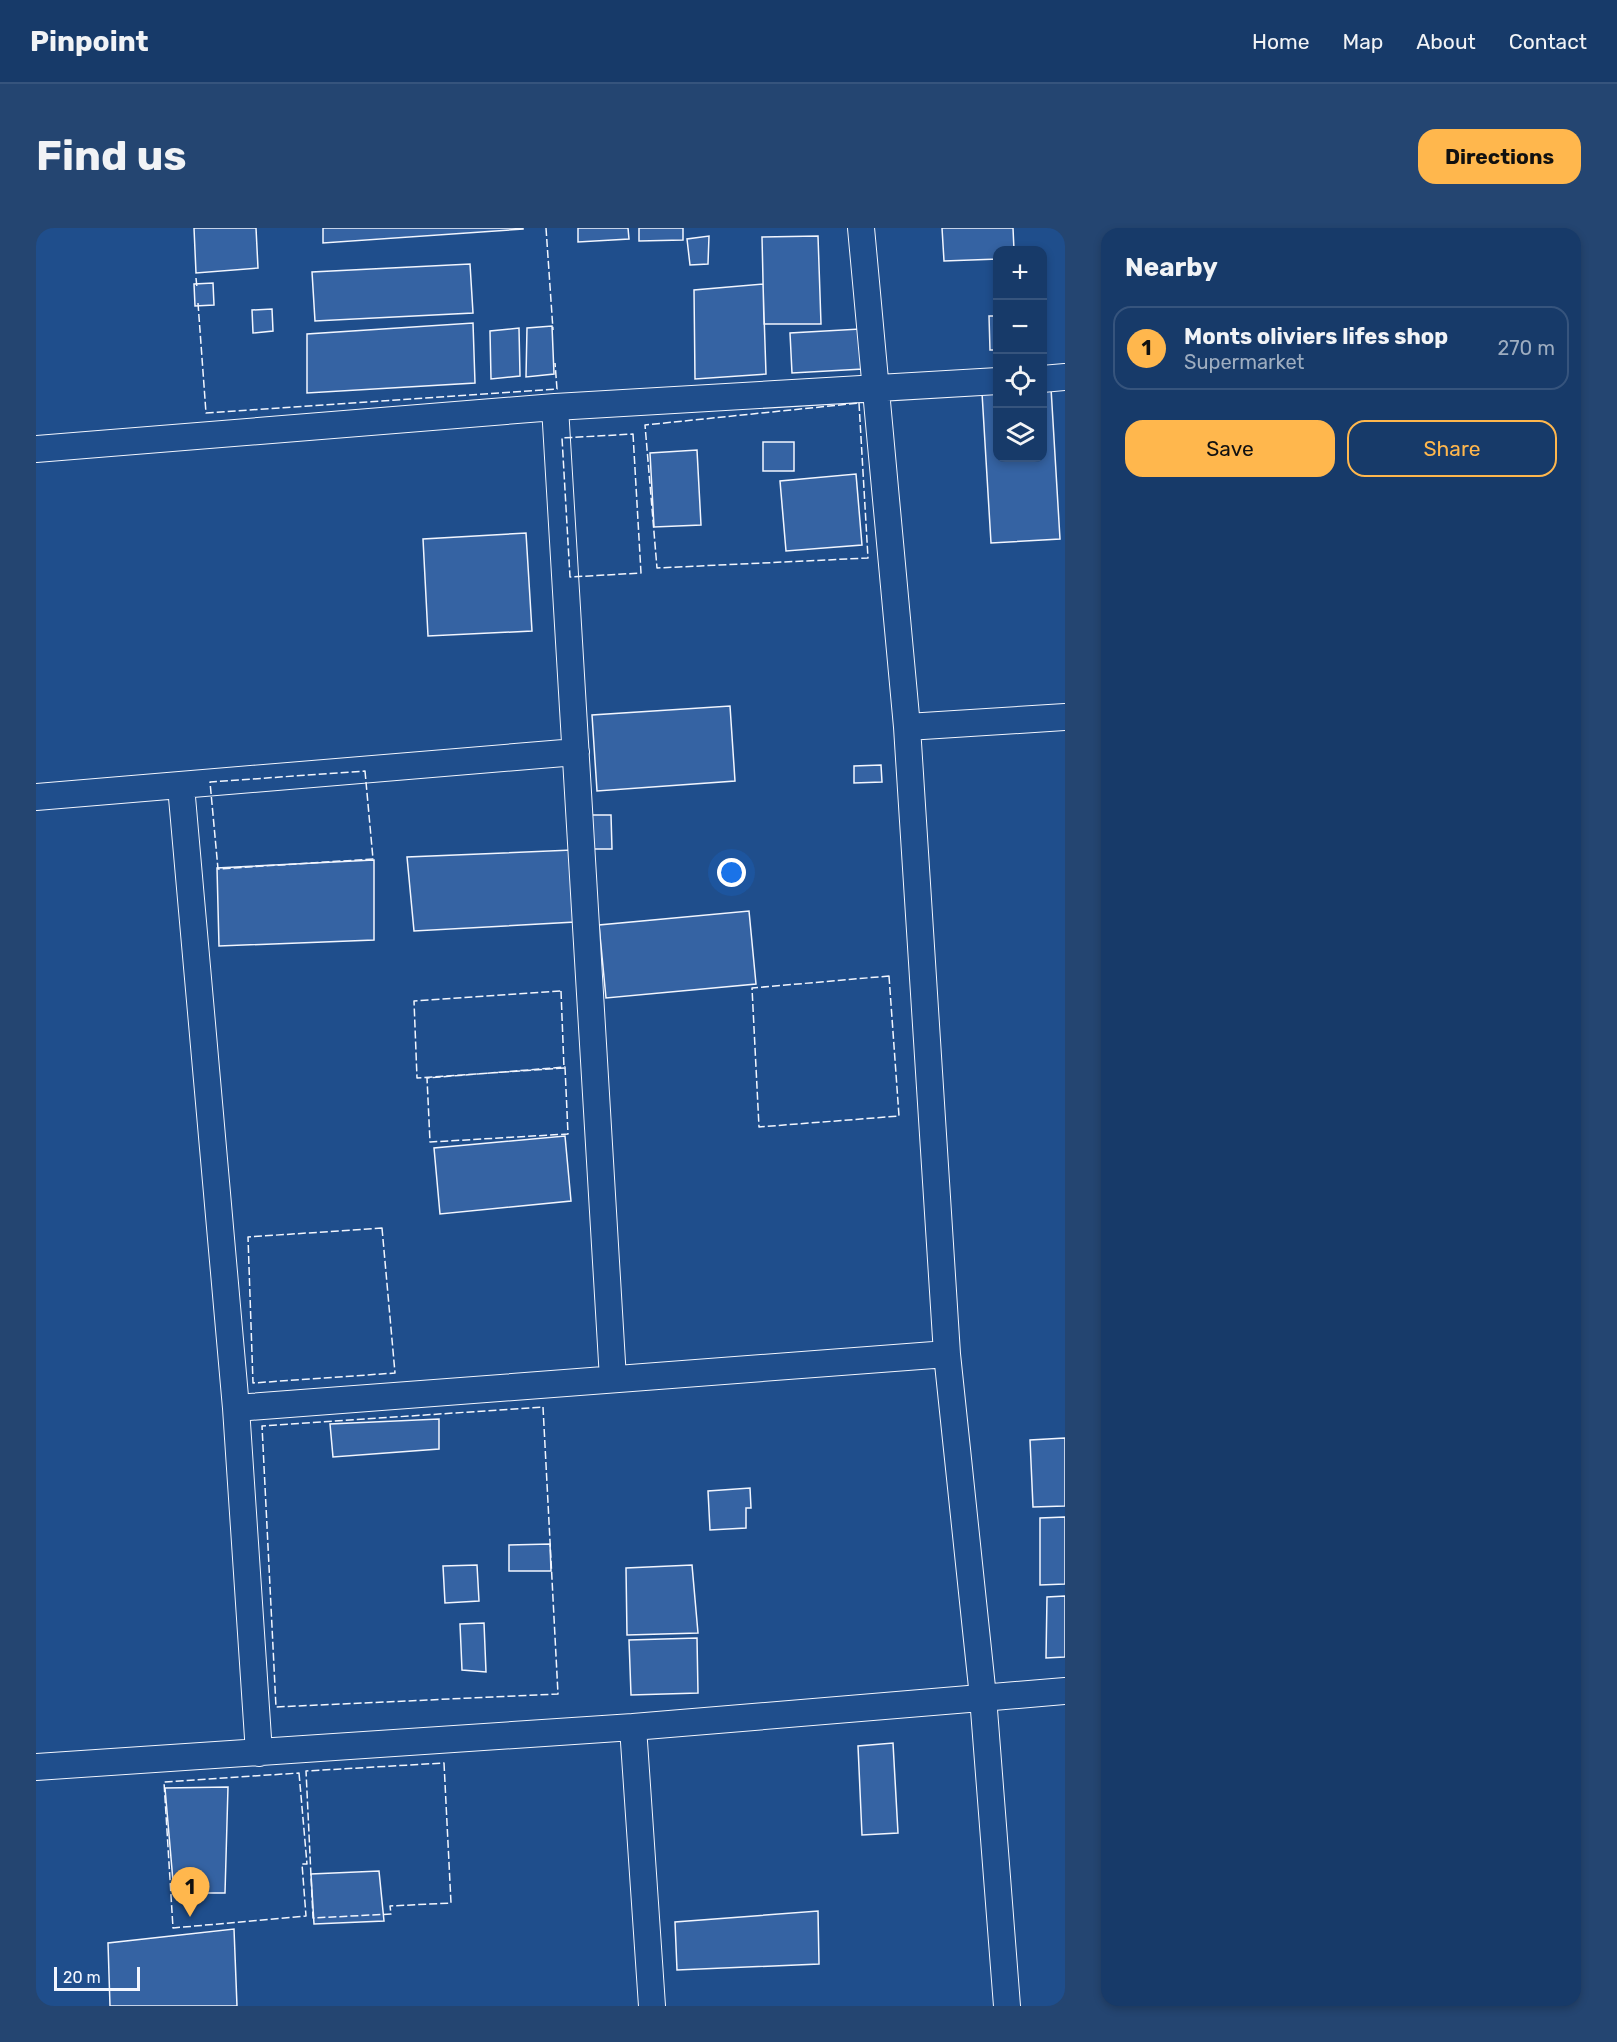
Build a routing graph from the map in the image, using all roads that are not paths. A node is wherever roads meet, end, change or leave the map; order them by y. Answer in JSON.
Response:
{"nodes":[{"id":1,"x":861,"y":228,"type":"edge"},
{"id":2,"x":1065,"y":377,"type":"edge"},
{"id":3,"x":1047,"y":379,"type":"edge"},
{"id":4,"x":993,"y":381,"type":"edge"},
{"id":5,"x":877,"y":389,"type":"junction"},
{"id":6,"x":555,"y":407,"type":"junction"},
{"id":7,"x":36,"y":449,"type":"edge"},
{"id":8,"x":1065,"y":717,"type":"edge"},
{"id":9,"x":907,"y":727,"type":"junction"},
{"id":10,"x":576,"y":752,"type":"junction"},
{"id":11,"x":181,"y":786,"type":"junction"},
{"id":12,"x":36,"y":797,"type":"edge"},
{"id":13,"x":947,"y":1354,"type":"junction"},
{"id":14,"x":613,"y":1379,"type":"junction"},
{"id":15,"x":236,"y":1408,"type":"junction"},
{"id":16,"x":1065,"y":1691,"type":"edge"},
{"id":17,"x":983,"y":1696,"type":"junction"},
{"id":18,"x":633,"y":1727,"type":"junction"},
{"id":19,"x":259,"y":1753,"type":"junction"},
{"id":20,"x":36,"y":1767,"type":"edge"},
{"id":21,"x":652,"y":2006,"type":"edge"},
{"id":22,"x":1007,"y":2006,"type":"edge"}],
"edges":[{"from":1,"to":5,"type":"street"},
{"from":2,"to":3,"type":"street"},
{"from":4,"to":5,"type":"street"},
{"from":5,"to":6,"type":"street"},
{"from":5,"to":9,"type":"street"},
{"from":6,"to":7,"type":"street"},
{"from":6,"to":10,"type":"street"},
{"from":8,"to":9,"type":"street"},
{"from":9,"to":13,"type":"street"},
{"from":10,"to":11,"type":"street"},
{"from":10,"to":14,"type":"street"},
{"from":11,"to":12,"type":"street"},
{"from":11,"to":15,"type":"street"},
{"from":13,"to":14,"type":"street"},
{"from":13,"to":17,"type":"street"},
{"from":14,"to":15,"type":"street"},
{"from":15,"to":19,"type":"street"},
{"from":16,"to":17,"type":"street"},
{"from":17,"to":18,"type":"street"},
{"from":17,"to":22,"type":"street"},
{"from":18,"to":19,"type":"street"},
{"from":18,"to":21,"type":"street"},
{"from":19,"to":20,"type":"street"}]}
